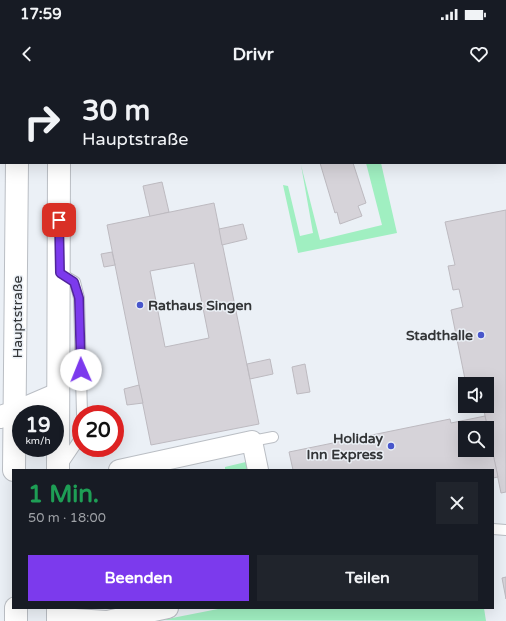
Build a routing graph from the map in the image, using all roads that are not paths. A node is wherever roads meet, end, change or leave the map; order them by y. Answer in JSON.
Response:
{"nodes":[{"id":1,"x":17,"y":164,"type":"edge"},
{"id":2,"x":59,"y":164,"type":"edge"},
{"id":3,"x":60,"y":273,"type":"junction"},
{"id":4,"x":58,"y":394,"type":"junction"},
{"id":5,"x":82,"y":405,"type":"edge"},
{"id":6,"x":8,"y":414,"type":"edge"},
{"id":7,"x":273,"y":437,"type":"dead end"},
{"id":8,"x":252,"y":441,"type":"junction"},
{"id":9,"x":72,"y":450,"type":"edge"},
{"id":10,"x":0,"y":460,"type":"edge"},
{"id":11,"x":14,"y":469,"type":"edge"},
{"id":12,"x":58,"y":469,"type":"edge"},
{"id":13,"x":59,"y":469,"type":"edge"},
{"id":14,"x":124,"y":469,"type":"edge"},
{"id":15,"x":258,"y":469,"type":"edge"},
{"id":16,"x":12,"y":474,"type":"edge"},
{"id":17,"x":494,"y":529,"type":"edge"},
{"id":18,"x":506,"y":530,"type":"edge"},
{"id":19,"x":16,"y":609,"type":"edge"},
{"id":20,"x":163,"y":609,"type":"edge"},
{"id":21,"x":58,"y":616,"type":"edge"},
{"id":22,"x":16,"y":621,"type":"edge"}],
"edges":[{"from":1,"to":6,"type":"main road","name":"Hauptstraße"},
{"from":2,"to":3,"type":"main road"},
{"from":3,"to":4,"type":"main road"},
{"from":3,"to":5,"type":"lane"},
{"from":4,"to":6,"type":"main road"},
{"from":4,"to":12,"type":"main road"},
{"from":6,"to":11,"type":"main road","name":"Hauptstraße"},
{"from":7,"to":8,"type":"lane"},
{"from":8,"to":14,"type":"street"},
{"from":8,"to":15,"type":"street"},
{"from":9,"to":13,"type":"lane"},
{"from":10,"to":16,"type":"main road"},
{"from":17,"to":18,"type":"lane"},
{"from":19,"to":22,"type":"main road"},
{"from":20,"to":21,"type":"street"}]}
